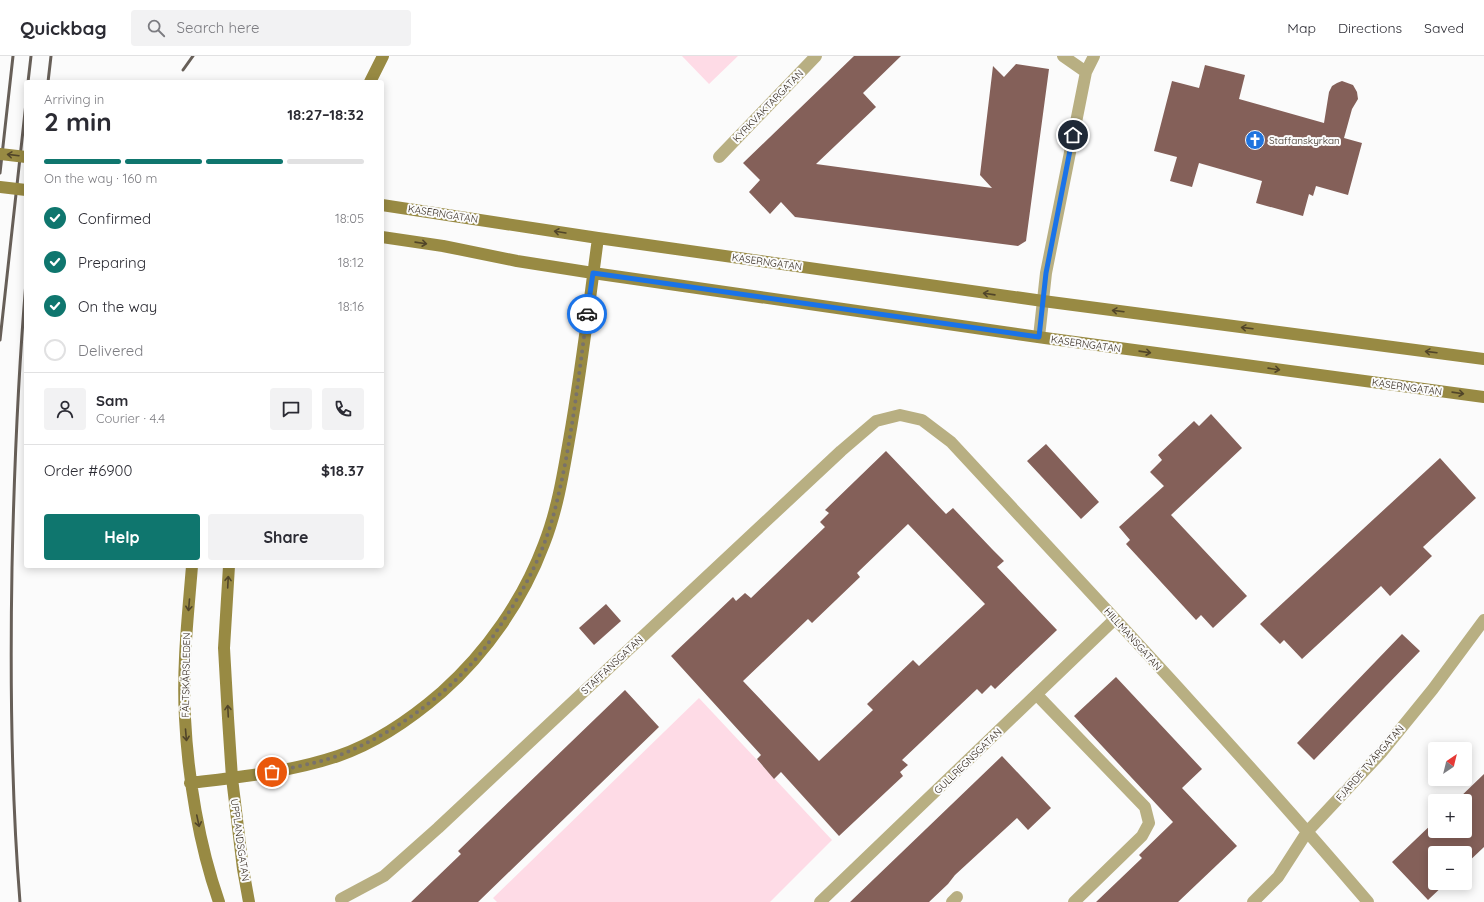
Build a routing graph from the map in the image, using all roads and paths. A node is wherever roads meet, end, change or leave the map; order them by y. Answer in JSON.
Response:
{"nodes":[{"id":1,"x":383,"y":56,"type":"edge"},
{"id":2,"x":816,"y":56,"type":"edge"},
{"id":3,"x":1063,"y":56,"type":"edge"},
{"id":4,"x":1094,"y":56,"type":"edge"},
{"id":5,"x":1086,"y":72,"type":"junction"},
{"id":6,"x":371,"y":80,"type":"edge"},
{"id":7,"x":0,"y":154,"type":"edge"},
{"id":8,"x":24,"y":157,"type":"edge"},
{"id":9,"x":719,"y":157,"type":"dead end"},
{"id":10,"x":0,"y":187,"type":"edge"},
{"id":11,"x":24,"y":190,"type":"edge"},
{"id":12,"x":384,"y":204,"type":"edge"},
{"id":13,"x":384,"y":237,"type":"edge"},
{"id":14,"x":598,"y":238,"type":"junction"},
{"id":15,"x":593,"y":273,"type":"junction"},
{"id":16,"x":1043,"y":302,"type":"junction"},
{"id":17,"x":1039,"y":337,"type":"junction"},
{"id":18,"x":1484,"y":359,"type":"edge"},
{"id":19,"x":1484,"y":397,"type":"edge"},
{"id":20,"x":876,"y":421,"type":"joint"},
{"id":21,"x":192,"y":568,"type":"edge"},
{"id":22,"x":229,"y":568,"type":"edge"},
{"id":23,"x":1115,"y":619,"type":"junction"},
{"id":24,"x":1484,"y":620,"type":"edge"},
{"id":25,"x":1037,"y":695,"type":"junction"},
{"id":26,"x":232,"y":778,"type":"junction"},
{"id":27,"x":190,"y":783,"type":"junction"},
{"id":28,"x":1307,"y":832,"type":"junction"},
{"id":29,"x":341,"y":899,"type":"dead end"},
{"id":30,"x":219,"y":902,"type":"edge"},
{"id":31,"x":249,"y":902,"type":"edge"},
{"id":32,"x":820,"y":902,"type":"edge"},
{"id":33,"x":1074,"y":902,"type":"edge"},
{"id":34,"x":1253,"y":902,"type":"edge"},
{"id":35,"x":1368,"y":902,"type":"edge"}],
"edges":[{"from":1,"to":6,"type":"main road"},
{"from":2,"to":9,"type":"street","name":"KYRKVAKTARGATAN"},
{"from":3,"to":5,"type":"street"},
{"from":4,"to":5,"type":"street"},
{"from":5,"to":16,"type":"street"},
{"from":8,"to":7,"type":"main road","one_way":true,"bridge":true},
{"from":10,"to":11,"type":"main road","bridge":true},
{"from":14,"to":12,"type":"main road","name":"KASERNGATAN","one_way":true},
{"from":13,"to":15,"type":"main road","name":"KASERNGATAN","one_way":true},
{"from":14,"to":15,"type":"main road"},
{"from":16,"to":14,"type":"main road","name":"KASERNGATAN","one_way":true},
{"from":15,"to":17,"type":"main road","name":"KASERNGATAN"},
{"from":15,"to":26,"type":"main road"},
{"from":16,"to":17,"type":"street"},
{"from":18,"to":16,"type":"main road","name":"KASERNGATAN","one_way":true},
{"from":17,"to":19,"type":"main road","name":"KASERNGATAN","one_way":true},
{"from":20,"to":23,"type":"street","name":"HILLMANSGATAN"},
{"from":20,"to":29,"type":"street","name":"STAFFANSGATAN"},
{"from":21,"to":27,"type":"main road","name":"FÄLTSKÄRSLEDEN","one_way":true},
{"from":26,"to":22,"type":"main road","one_way":true},
{"from":23,"to":25,"type":"street","name":"GULLREGNSGATAN"},
{"from":23,"to":28,"type":"street","name":"HILLMANSGATAN"},
{"from":24,"to":28,"type":"street","name":"FJÄRDE TVÄRGATAN"},
{"from":25,"to":32,"type":"street","name":"GULLREGNSGATAN"},
{"from":25,"to":33,"type":"street"},
{"from":26,"to":27,"type":"main road"},
{"from":26,"to":31,"type":"main road","name":"UPPLANDSGATAN"},
{"from":27,"to":30,"type":"main road","one_way":true},
{"from":28,"to":34,"type":"street","name":"FJÄRDE TVÄRGATAN"},
{"from":28,"to":35,"type":"street","name":"HILLMANSGATAN"}]}
